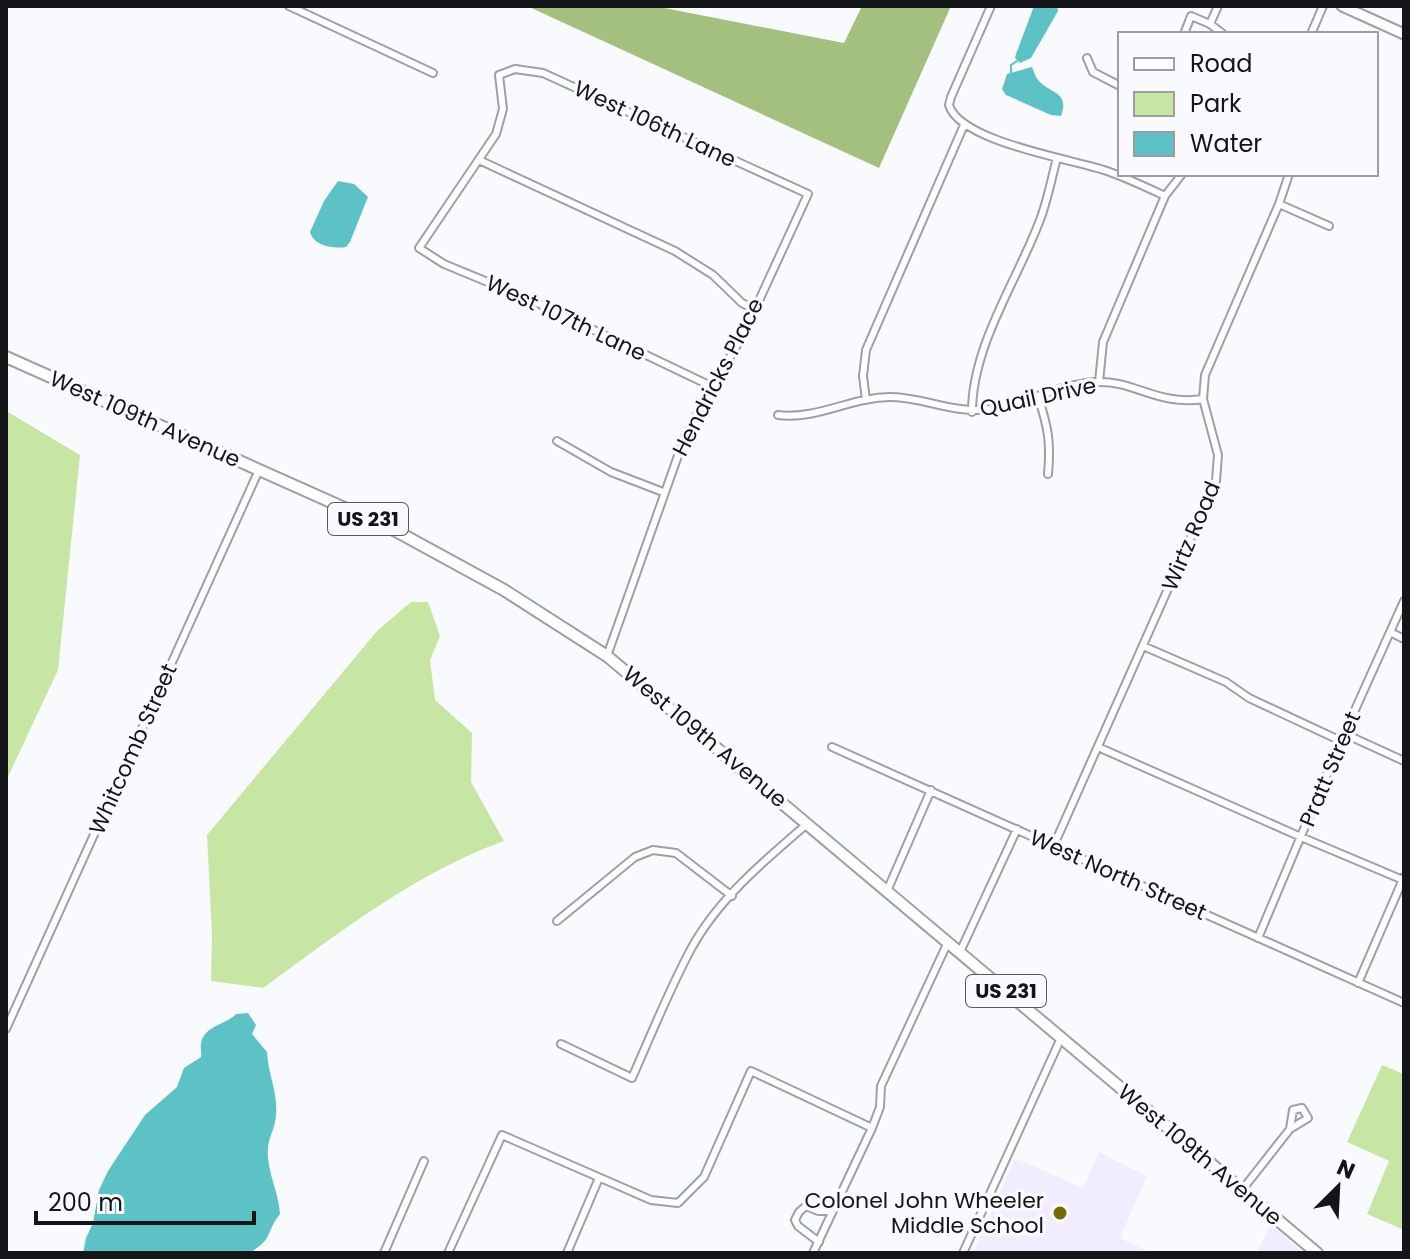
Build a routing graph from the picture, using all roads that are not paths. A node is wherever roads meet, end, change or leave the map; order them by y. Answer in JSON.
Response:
{"nodes":[{"id":1,"x":289,"y":6,"type":"edge"},
{"id":2,"x":991,"y":6,"type":"edge"},
{"id":3,"x":1196,"y":6,"type":"edge"},
{"id":4,"x":1218,"y":6,"type":"edge"},
{"id":5,"x":1323,"y":6,"type":"edge"},
{"id":6,"x":1342,"y":6,"type":"edge"},
{"id":7,"x":1191,"y":16,"type":"junction"},
{"id":8,"x":1210,"y":24,"type":"junction"},
{"id":9,"x":1185,"y":32,"type":"edge"},
{"id":10,"x":1220,"y":32,"type":"edge"},
{"id":11,"x":1312,"y":32,"type":"edge"},
{"id":12,"x":1404,"y":34,"type":"edge"},
{"id":13,"x":1087,"y":58,"type":"dead end"},
{"id":14,"x":433,"y":73,"type":"dead end"},
{"id":15,"x":1118,"y":85,"type":"edge"},
{"id":16,"x":964,"y":125,"type":"junction"},
{"id":17,"x":1057,"y":158,"type":"junction"},
{"id":18,"x":479,"y":160,"type":"junction"},
{"id":19,"x":1118,"y":174,"type":"edge"},
{"id":20,"x":1124,"y":176,"type":"edge"},
{"id":21,"x":1180,"y":176,"type":"edge"},
{"id":22,"x":1288,"y":176,"type":"edge"},
{"id":23,"x":808,"y":194,"type":"joint"},
{"id":24,"x":1165,"y":196,"type":"junction"},
{"id":25,"x":1279,"y":204,"type":"junction"},
{"id":26,"x":1329,"y":226,"type":"dead end"},
{"id":27,"x":754,"y":309,"type":"junction"},
{"id":28,"x":6,"y":357,"type":"edge"},
{"id":29,"x":1099,"y":382,"type":"junction"},
{"id":30,"x":713,"y":387,"type":"junction"},
{"id":31,"x":1038,"y":397,"type":"junction"},
{"id":32,"x":1203,"y":399,"type":"junction"},
{"id":33,"x":866,"y":400,"type":"junction"},
{"id":34,"x":972,"y":412,"type":"junction"},
{"id":35,"x":778,"y":415,"type":"dead end"},
{"id":36,"x":557,"y":441,"type":"dead end"},
{"id":37,"x":259,"y":470,"type":"junction"},
{"id":38,"x":1048,"y":474,"type":"dead end"},
{"id":39,"x":663,"y":492,"type":"junction"},
{"id":40,"x":1404,"y":601,"type":"edge"},
{"id":41,"x":1390,"y":632,"type":"junction"},
{"id":42,"x":1404,"y":639,"type":"edge"},
{"id":43,"x":1143,"y":646,"type":"junction"},
{"id":44,"x":607,"y":656,"type":"junction"},
{"id":45,"x":1343,"y":738,"type":"junction"},
{"id":46,"x":832,"y":747,"type":"dead end"},
{"id":47,"x":1098,"y":747,"type":"junction"},
{"id":48,"x":1404,"y":761,"type":"edge"},
{"id":49,"x":931,"y":790,"type":"junction"},
{"id":50,"x":808,"y":824,"type":"junction"},
{"id":51,"x":1017,"y":829,"type":"junction"},
{"id":52,"x":1301,"y":837,"type":"junction"},
{"id":53,"x":1054,"y":845,"type":"junction"},
{"id":54,"x":1404,"y":878,"type":"edge"},
{"id":55,"x":887,"y":891,"type":"junction"},
{"id":56,"x":732,"y":896,"type":"junction"},
{"id":57,"x":557,"y":921,"type":"dead end"},
{"id":58,"x":1258,"y":938,"type":"junction"},
{"id":59,"x":948,"y":942,"type":"junction"},
{"id":60,"x":960,"y":952,"type":"junction"},
{"id":61,"x":1358,"y":983,"type":"junction"},
{"id":62,"x":1404,"y":1003,"type":"edge"},
{"id":63,"x":6,"y":1029,"type":"edge"},
{"id":64,"x":1061,"y":1038,"type":"junction"},
{"id":65,"x":561,"y":1044,"type":"dead end"},
{"id":66,"x":872,"y":1128,"type":"junction"},
{"id":67,"x":1290,"y":1129,"type":"dead end"},
{"id":68,"x":424,"y":1161,"type":"dead end"},
{"id":69,"x":599,"y":1178,"type":"junction"},
{"id":70,"x":1242,"y":1190,"type":"junction"},
{"id":71,"x":832,"y":1211,"type":"junction"},
{"id":72,"x":819,"y":1242,"type":"junction"},
{"id":73,"x":384,"y":1253,"type":"edge"},
{"id":74,"x":448,"y":1253,"type":"edge"},
{"id":75,"x":567,"y":1253,"type":"edge"},
{"id":76,"x":813,"y":1253,"type":"edge"},
{"id":77,"x":963,"y":1253,"type":"edge"},
{"id":78,"x":1317,"y":1253,"type":"edge"}],
"edges":[{"from":1,"to":14,"type":"street"},
{"from":2,"to":16,"type":"street"},
{"from":3,"to":7,"type":"street"},
{"from":4,"to":8,"type":"street"},
{"from":5,"to":11,"type":"street"},
{"from":6,"to":12,"type":"street"},
{"from":7,"to":8,"type":"street"},
{"from":7,"to":9,"type":"street"},
{"from":8,"to":10,"type":"street"},
{"from":13,"to":15,"type":"street"},
{"from":16,"to":17,"type":"street"},
{"from":16,"to":33,"type":"street"},
{"from":17,"to":19,"type":"street"},
{"from":17,"to":34,"type":"street"},
{"from":18,"to":23,"type":"street","name":"West 106th Lane"},
{"from":18,"to":27,"type":"street"},
{"from":18,"to":30,"type":"street","name":"West 107th Lane"},
{"from":20,"to":24,"type":"street"},
{"from":21,"to":24,"type":"street"},
{"from":22,"to":25,"type":"street","name":"Wirtz Road"},
{"from":23,"to":27,"type":"street","name":"Hendricks Place"},
{"from":24,"to":29,"type":"street"},
{"from":25,"to":26,"type":"street"},
{"from":25,"to":32,"type":"street","name":"Wirtz Road"},
{"from":27,"to":30,"type":"street","name":"Hendricks Place"},
{"from":28,"to":37,"type":"main road","name":"West 109th Avenue","number":"US 231"},
{"from":29,"to":31,"type":"street","name":"Quail Drive"},
{"from":29,"to":32,"type":"street","name":"Quail Drive"},
{"from":30,"to":39,"type":"street","name":"Hendricks Place"},
{"from":31,"to":34,"type":"street","name":"Quail Drive"},
{"from":31,"to":38,"type":"street"},
{"from":32,"to":43,"type":"street","name":"Wirtz Road"},
{"from":33,"to":34,"type":"street","name":"Quail Drive"},
{"from":33,"to":35,"type":"street","name":"Quail Drive"},
{"from":36,"to":39,"type":"street"},
{"from":37,"to":44,"type":"main road","name":"West 109th Avenue","number":"US 231"},
{"from":37,"to":63,"type":"street","name":"Whitcomb Street"},
{"from":39,"to":44,"type":"street","name":"Hendricks Place"},
{"from":40,"to":41,"type":"street","name":"Pratt Street"},
{"from":41,"to":42,"type":"street"},
{"from":41,"to":45,"type":"street","name":"Pratt Street"},
{"from":43,"to":45,"type":"street"},
{"from":43,"to":47,"type":"street","name":"Wirtz Road"},
{"from":44,"to":50,"type":"main road","name":"West 109th Avenue","number":"US 231"},
{"from":45,"to":48,"type":"street"},
{"from":45,"to":52,"type":"street","name":"Pratt Street"},
{"from":46,"to":49,"type":"street","name":"West North Street"},
{"from":47,"to":52,"type":"street"},
{"from":47,"to":53,"type":"street","name":"Wirtz Road"},
{"from":49,"to":51,"type":"street","name":"West North Street"},
{"from":49,"to":55,"type":"street"},
{"from":50,"to":55,"type":"main road","name":"West 109th Avenue","number":"US 231"},
{"from":50,"to":56,"type":"street"},
{"from":51,"to":53,"type":"street","name":"West North Street"},
{"from":51,"to":60,"type":"street"},
{"from":52,"to":54,"type":"street"},
{"from":52,"to":58,"type":"street","name":"Pratt Street"},
{"from":53,"to":58,"type":"street","name":"West North Street"},
{"from":54,"to":61,"type":"street"},
{"from":55,"to":59,"type":"main road","name":"West 109th Avenue","number":"US 231"},
{"from":56,"to":57,"type":"street"},
{"from":56,"to":65,"type":"street"},
{"from":58,"to":61,"type":"street","name":"West North Street"},
{"from":59,"to":60,"type":"main road","name":"West 109th Avenue","number":"US 231"},
{"from":59,"to":66,"type":"street"},
{"from":60,"to":64,"type":"main road","name":"West 109th Avenue","number":"US 231"},
{"from":61,"to":62,"type":"street","name":"West North Street"},
{"from":64,"to":70,"type":"main road","name":"West 109th Avenue","number":"US 231"},
{"from":64,"to":77,"type":"street"},
{"from":66,"to":69,"type":"street"},
{"from":66,"to":71,"type":"street"},
{"from":67,"to":70,"type":"street"},
{"from":68,"to":73,"type":"street"},
{"from":69,"to":74,"type":"street"},
{"from":69,"to":75,"type":"street"},
{"from":70,"to":78,"type":"main road","name":"West 109th Avenue","number":"US 231"},
{"from":71,"to":72,"type":"street"},
{"from":71,"to":72,"type":"street"},
{"from":72,"to":76,"type":"street"}]}
